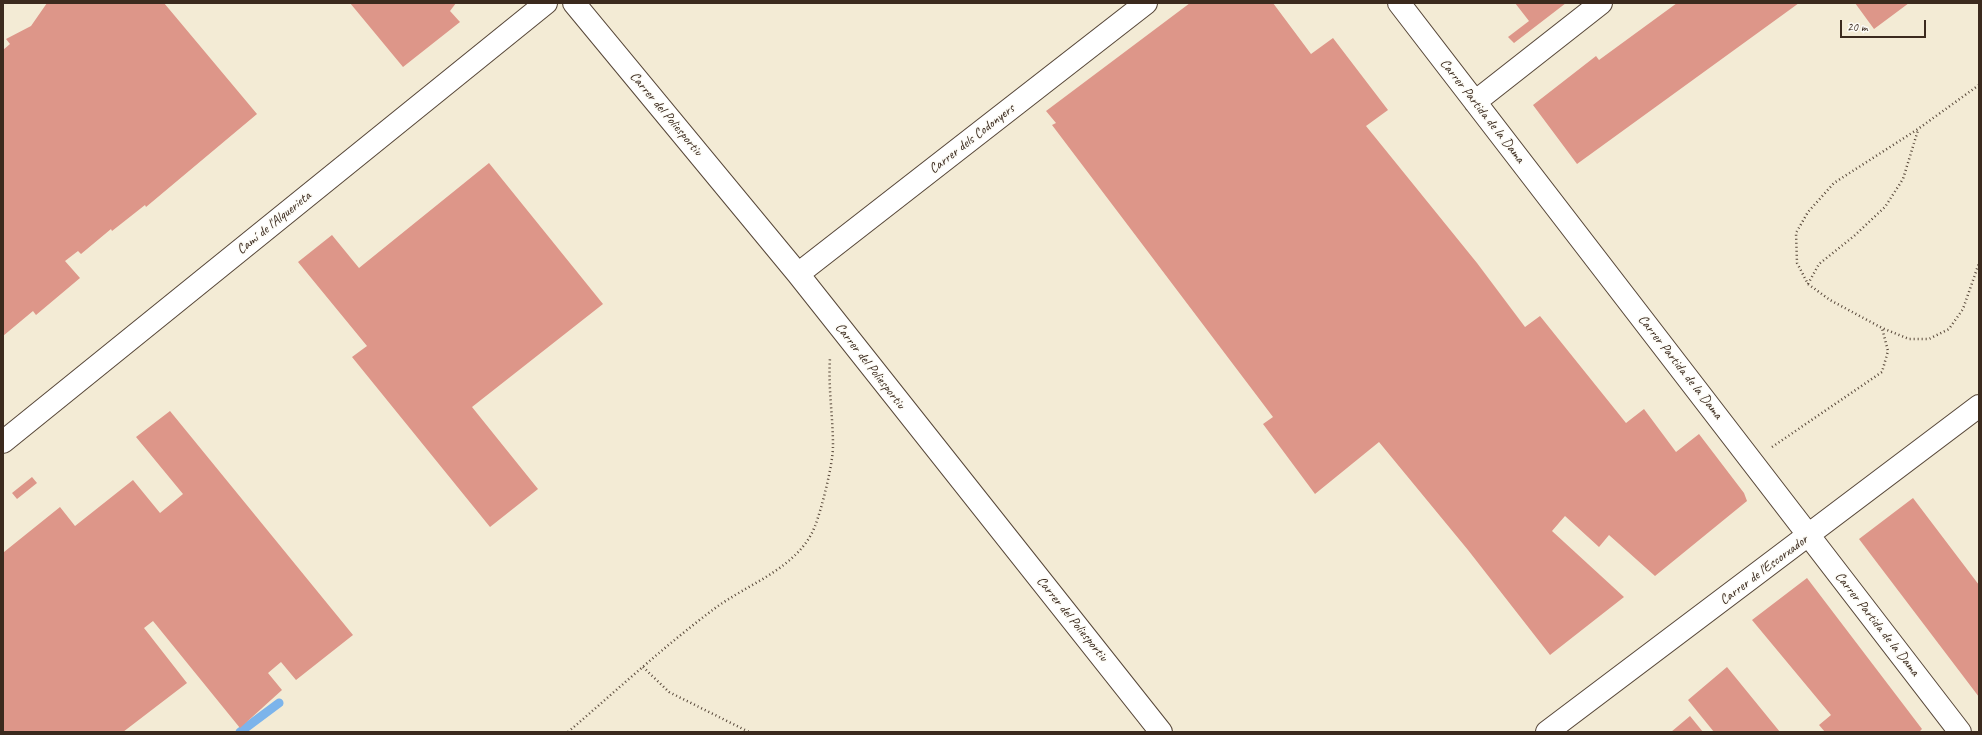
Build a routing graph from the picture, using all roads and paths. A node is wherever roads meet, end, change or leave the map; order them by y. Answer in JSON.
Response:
{"nodes":[{"id":1,"x":546,"y":3,"type":"edge"},
{"id":2,"x":574,"y":3,"type":"edge"},
{"id":3,"x":1146,"y":3,"type":"edge"},
{"id":4,"x":1399,"y":3,"type":"edge"},
{"id":5,"x":1601,"y":3,"type":"edge"},
{"id":6,"x":1979,"y":85,"type":"edge"},
{"id":7,"x":1475,"y":102,"type":"junction"},
{"id":8,"x":1918,"y":129,"type":"junction"},
{"id":9,"x":1979,"y":263,"type":"edge"},
{"id":10,"x":798,"y":274,"type":"junction"},
{"id":11,"x":1808,"y":284,"type":"junction"},
{"id":12,"x":1882,"y":328,"type":"junction"},
{"id":13,"x":842,"y":330,"type":"junction"},
{"id":14,"x":1979,"y":406,"type":"edge"},
{"id":15,"x":3,"y":442,"type":"edge"},
{"id":16,"x":1752,"y":461,"type":"junction"},
{"id":17,"x":1809,"y":536,"type":"junction"},
{"id":18,"x":643,"y":667,"type":"junction"},
{"id":19,"x":568,"y":732,"type":"edge"},
{"id":20,"x":749,"y":732,"type":"edge"},
{"id":21,"x":1161,"y":732,"type":"edge"},
{"id":22,"x":1547,"y":732,"type":"edge"},
{"id":23,"x":1960,"y":732,"type":"edge"}],
"edges":[{"from":1,"to":15,"type":"street","name":"Camí de l'Alquerieta"},
{"from":2,"to":10,"type":"street","name":"Carrer del Poliesportiu"},
{"from":3,"to":10,"type":"street","name":"Carrer dels Codonyers"},
{"from":4,"to":7,"type":"street","name":"Carrer Partida de la Dama"},
{"from":5,"to":7,"type":"street"},
{"from":6,"to":8,"type":"path"},
{"from":7,"to":16,"type":"street","name":"Carrer Partida de la Dama"},
{"from":8,"to":11,"type":"path"},
{"from":8,"to":11,"type":"path"},
{"from":9,"to":12,"type":"path"},
{"from":10,"to":13,"type":"street","name":"Carrer del Poliesportiu"},
{"from":11,"to":12,"type":"path"},
{"from":12,"to":16,"type":"path"},
{"from":13,"to":18,"type":"path"},
{"from":13,"to":21,"type":"street","name":"Carrer del Poliesportiu"},
{"from":14,"to":17,"type":"street","name":"Carrer de l'Escorxador"},
{"from":16,"to":17,"type":"street","name":"Carrer Partida de la Dama"},
{"from":17,"to":22,"type":"street","name":"Carrer de l'Escorxador"},
{"from":17,"to":23,"type":"street","name":"Carrer Partida de la Dama"},
{"from":18,"to":19,"type":"path"},
{"from":18,"to":20,"type":"path"}]}
